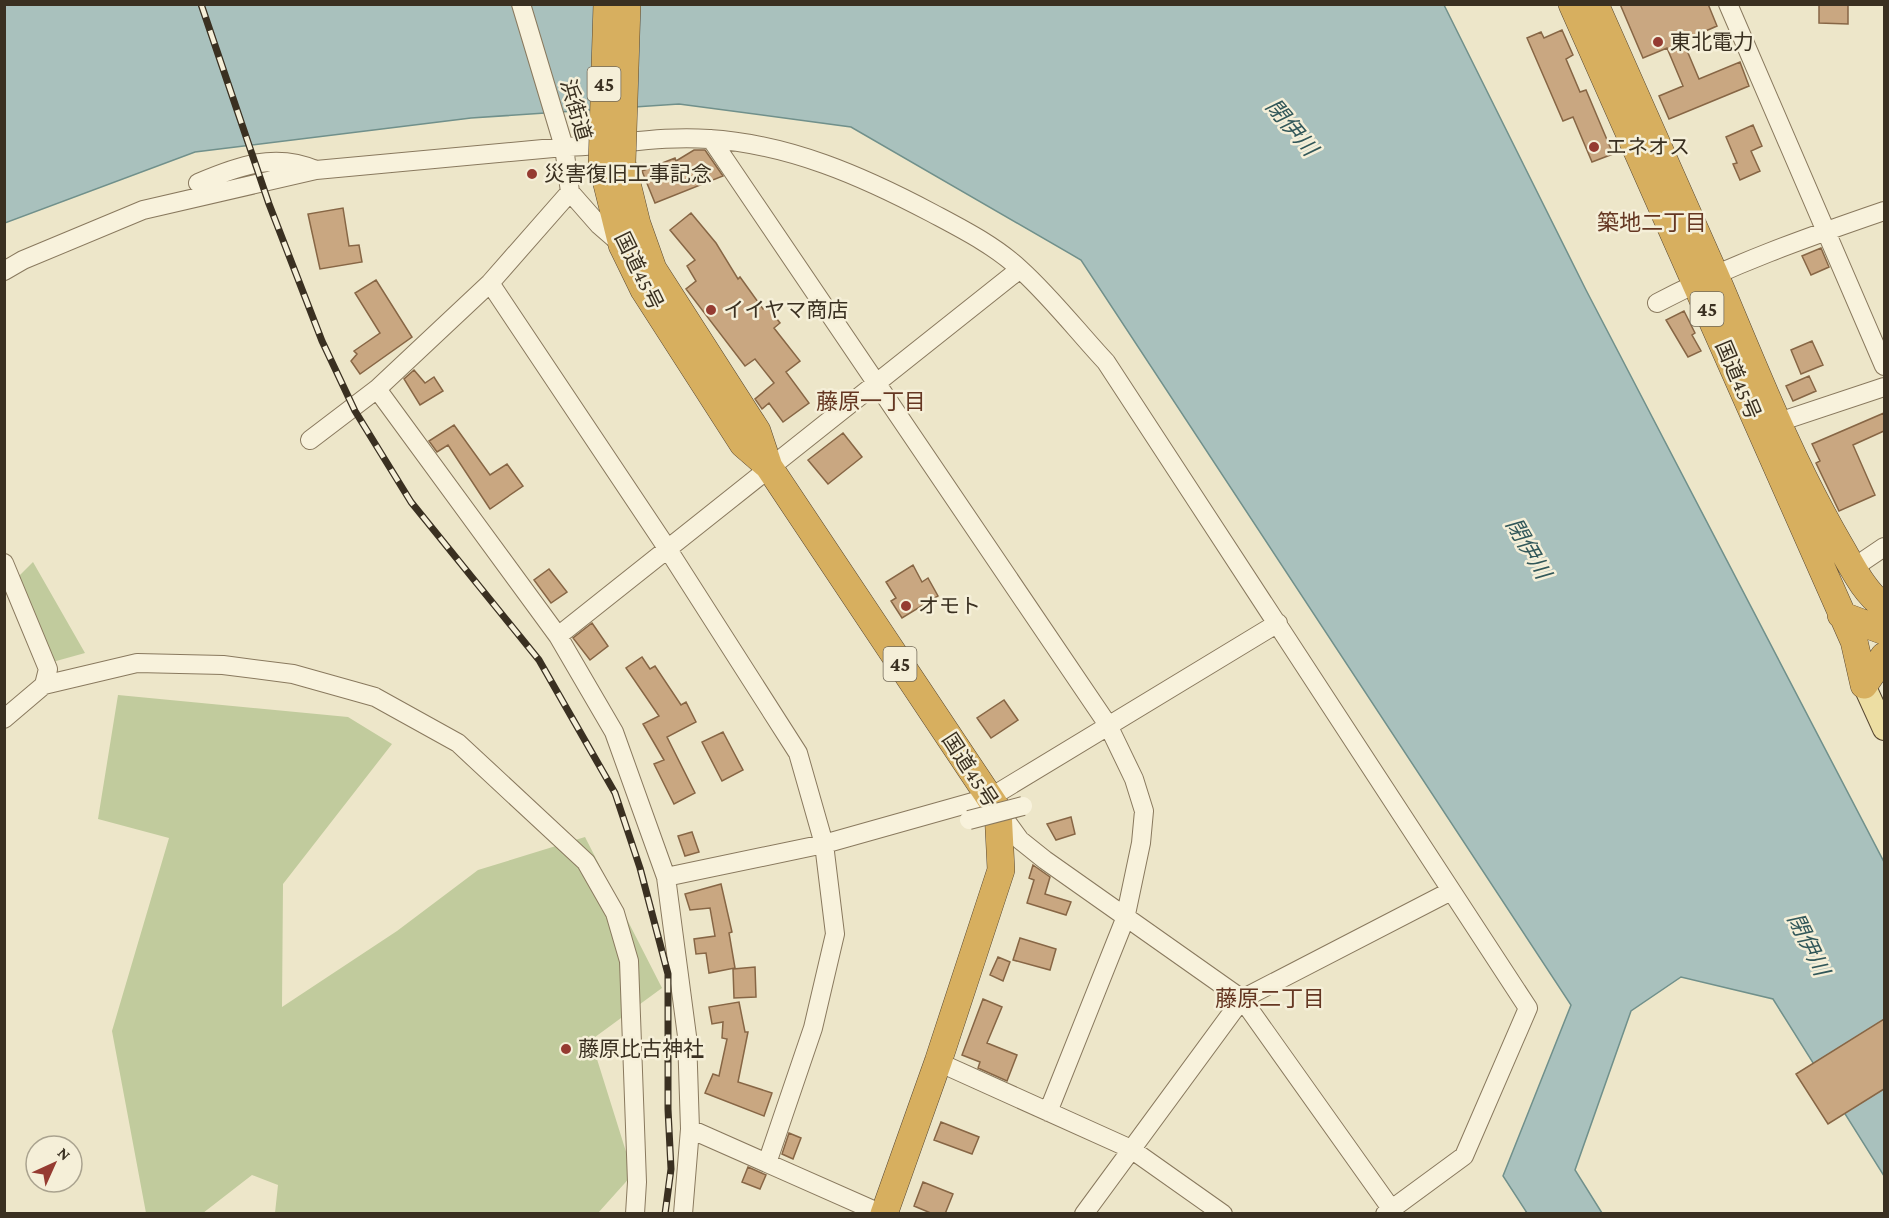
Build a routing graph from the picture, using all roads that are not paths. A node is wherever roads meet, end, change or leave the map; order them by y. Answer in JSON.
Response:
{"nodes":[{"id":1,"x":520,"y":4,"type":"edge"},
{"id":2,"x":607,"y":4,"type":"edge"},
{"id":3,"x":627,"y":4,"type":"edge"},
{"id":4,"x":1572,"y":4,"type":"edge"},
{"id":5,"x":1595,"y":4,"type":"edge"},
{"id":6,"x":1728,"y":4,"type":"edge"},
{"id":7,"x":711,"y":139,"type":"junction"},
{"id":8,"x":564,"y":147,"type":"junction"},
{"id":9,"x":612,"y":164,"type":"junction"},
{"id":10,"x":316,"y":170,"type":"junction"},
{"id":11,"x":198,"y":183,"type":"dead end"},
{"id":12,"x":570,"y":192,"type":"junction"},
{"id":13,"x":1884,"y":212,"type":"edge"},
{"id":14,"x":1826,"y":231,"type":"junction"},
{"id":15,"x":622,"y":245,"type":"junction"},
{"id":16,"x":1020,"y":269,"type":"junction"},
{"id":17,"x":4,"y":271,"type":"edge"},
{"id":18,"x":1706,"y":280,"type":"junction"},
{"id":19,"x":490,"y":284,"type":"junction"},
{"id":20,"x":1657,"y":303,"type":"dead end"},
{"id":21,"x":1884,"y":366,"type":"edge"},
{"id":22,"x":877,"y":382,"type":"junction"},
{"id":23,"x":1884,"y":387,"type":"edge"},
{"id":24,"x":377,"y":389,"type":"junction"},
{"id":25,"x":1767,"y":425,"type":"junction"},
{"id":26,"x":310,"y":440,"type":"dead end"},
{"id":27,"x":769,"y":467,"type":"junction"},
{"id":28,"x":1817,"y":507,"type":"junction"},
{"id":29,"x":1884,"y":547,"type":"edge"},
{"id":30,"x":667,"y":549,"type":"junction"},
{"id":31,"x":4,"y":563,"type":"edge"},
{"id":32,"x":1853,"y":568,"type":"junction"},
{"id":33,"x":1278,"y":623,"type":"junction"},
{"id":34,"x":1867,"y":624,"type":"edge"},
{"id":35,"x":558,"y":636,"type":"junction"},
{"id":36,"x":1884,"y":656,"type":"edge"},
{"id":37,"x":44,"y":685,"type":"junction"},
{"id":38,"x":1864,"y":685,"type":"junction"},
{"id":39,"x":4,"y":719,"type":"edge"},
{"id":40,"x":1108,"y":725,"type":"junction"},
{"id":41,"x":1884,"y":729,"type":"edge"},
{"id":42,"x":1004,"y":804,"type":"junction"},
{"id":43,"x":969,"y":820,"type":"dead end"},
{"id":44,"x":824,"y":844,"type":"junction"},
{"id":45,"x":666,"y":877,"type":"junction"},
{"id":46,"x":1451,"y":891,"type":"junction"},
{"id":47,"x":1125,"y":919,"type":"junction"},
{"id":48,"x":1242,"y":999,"type":"junction"},
{"id":49,"x":938,"y":1062,"type":"junction"},
{"id":50,"x":1048,"y":1112,"type":"junction"},
{"id":51,"x":690,"y":1129,"type":"junction"},
{"id":52,"x":1131,"y":1149,"type":"junction"},
{"id":53,"x":767,"y":1163,"type":"junction"},
{"id":54,"x":1389,"y":1212,"type":"edge"},
{"id":55,"x":635,"y":1214,"type":"edge"},
{"id":56,"x":683,"y":1214,"type":"edge"},
{"id":57,"x":883,"y":1214,"type":"edge"},
{"id":58,"x":1084,"y":1214,"type":"edge"},
{"id":59,"x":1223,"y":1214,"type":"edge"}],
"edges":[{"from":1,"to":8,"type":"street","name":"浜街道"},
{"from":2,"to":9,"type":"highway","name":"国道45号","number":"45","bridge":true},
{"from":3,"to":9,"type":"highway","name":"国道45号","number":"45","bridge":true},
{"from":4,"to":18,"type":"highway","name":"国道45号","number":"45"},
{"from":5,"to":18,"type":"highway","name":"国道45号","number":"45"},
{"from":6,"to":14,"type":"street"},
{"from":7,"to":8,"type":"street"},
{"from":7,"to":16,"type":"street"},
{"from":7,"to":22,"type":"street"},
{"from":8,"to":10,"type":"street"},
{"from":8,"to":12,"type":"street","name":"浜街道"},
{"from":9,"to":15,"type":"highway","name":"国道45号","number":"45"},
{"from":9,"to":27,"type":"highway","name":"国道45号","number":"45"},
{"from":10,"to":11,"type":"street"},
{"from":10,"to":17,"type":"street"},
{"from":12,"to":15,"type":"street"},
{"from":12,"to":19,"type":"street"},
{"from":13,"to":14,"type":"street"},
{"from":14,"to":18,"type":"street"},
{"from":14,"to":21,"type":"street"},
{"from":15,"to":27,"type":"highway","name":"国道45号","number":"45"},
{"from":16,"to":22,"type":"street"},
{"from":16,"to":33,"type":"street"},
{"from":18,"to":20,"type":"street"},
{"from":18,"to":25,"type":"highway","name":"国道45号","number":"45"},
{"from":19,"to":24,"type":"street"},
{"from":19,"to":30,"type":"street"},
{"from":22,"to":27,"type":"street"},
{"from":22,"to":40,"type":"street"},
{"from":23,"to":25,"type":"street"},
{"from":24,"to":26,"type":"street"},
{"from":24,"to":35,"type":"street"},
{"from":25,"to":28,"type":"highway","name":"国道45号","number":"45"},
{"from":25,"to":34,"type":"highway","name":"国道45号","number":"45"},
{"from":27,"to":30,"type":"street"},
{"from":27,"to":42,"type":"highway","name":"国道45号","number":"45"},
{"from":28,"to":32,"type":"highway","name":"国道45号","number":"45"},
{"from":28,"to":34,"type":"highway","number":"45"},
{"from":29,"to":32,"type":"street"},
{"from":30,"to":35,"type":"street"},
{"from":30,"to":44,"type":"street"},
{"from":31,"to":37,"type":"street"},
{"from":32,"to":34,"type":"highway","name":"国道45号","number":"45"},
{"from":33,"to":40,"type":"street"},
{"from":33,"to":46,"type":"street"},
{"from":34,"to":38,"type":"highway","number":"45"},
{"from":35,"to":45,"type":"street"},
{"from":36,"to":38,"type":"highway"},
{"from":37,"to":39,"type":"street"},
{"from":37,"to":55,"type":"street"},
{"from":38,"to":41,"type":"main road"},
{"from":40,"to":42,"type":"street"},
{"from":40,"to":47,"type":"street"},
{"from":42,"to":43,"type":"street","bridge":true},
{"from":42,"to":44,"type":"street"},
{"from":42,"to":47,"type":"street"},
{"from":42,"to":49,"type":"highway","name":"国道45号"},
{"from":44,"to":45,"type":"street"},
{"from":44,"to":53,"type":"street"},
{"from":45,"to":51,"type":"street"},
{"from":46,"to":48,"type":"street"},
{"from":46,"to":54,"type":"street"},
{"from":47,"to":48,"type":"street"},
{"from":47,"to":50,"type":"street"},
{"from":48,"to":52,"type":"street"},
{"from":48,"to":54,"type":"street"},
{"from":49,"to":50,"type":"street"},
{"from":49,"to":57,"type":"highway","name":"国道45号"},
{"from":50,"to":52,"type":"street"},
{"from":51,"to":53,"type":"street"},
{"from":51,"to":56,"type":"street"},
{"from":52,"to":58,"type":"street"},
{"from":52,"to":59,"type":"street"},
{"from":53,"to":57,"type":"street"}]}
